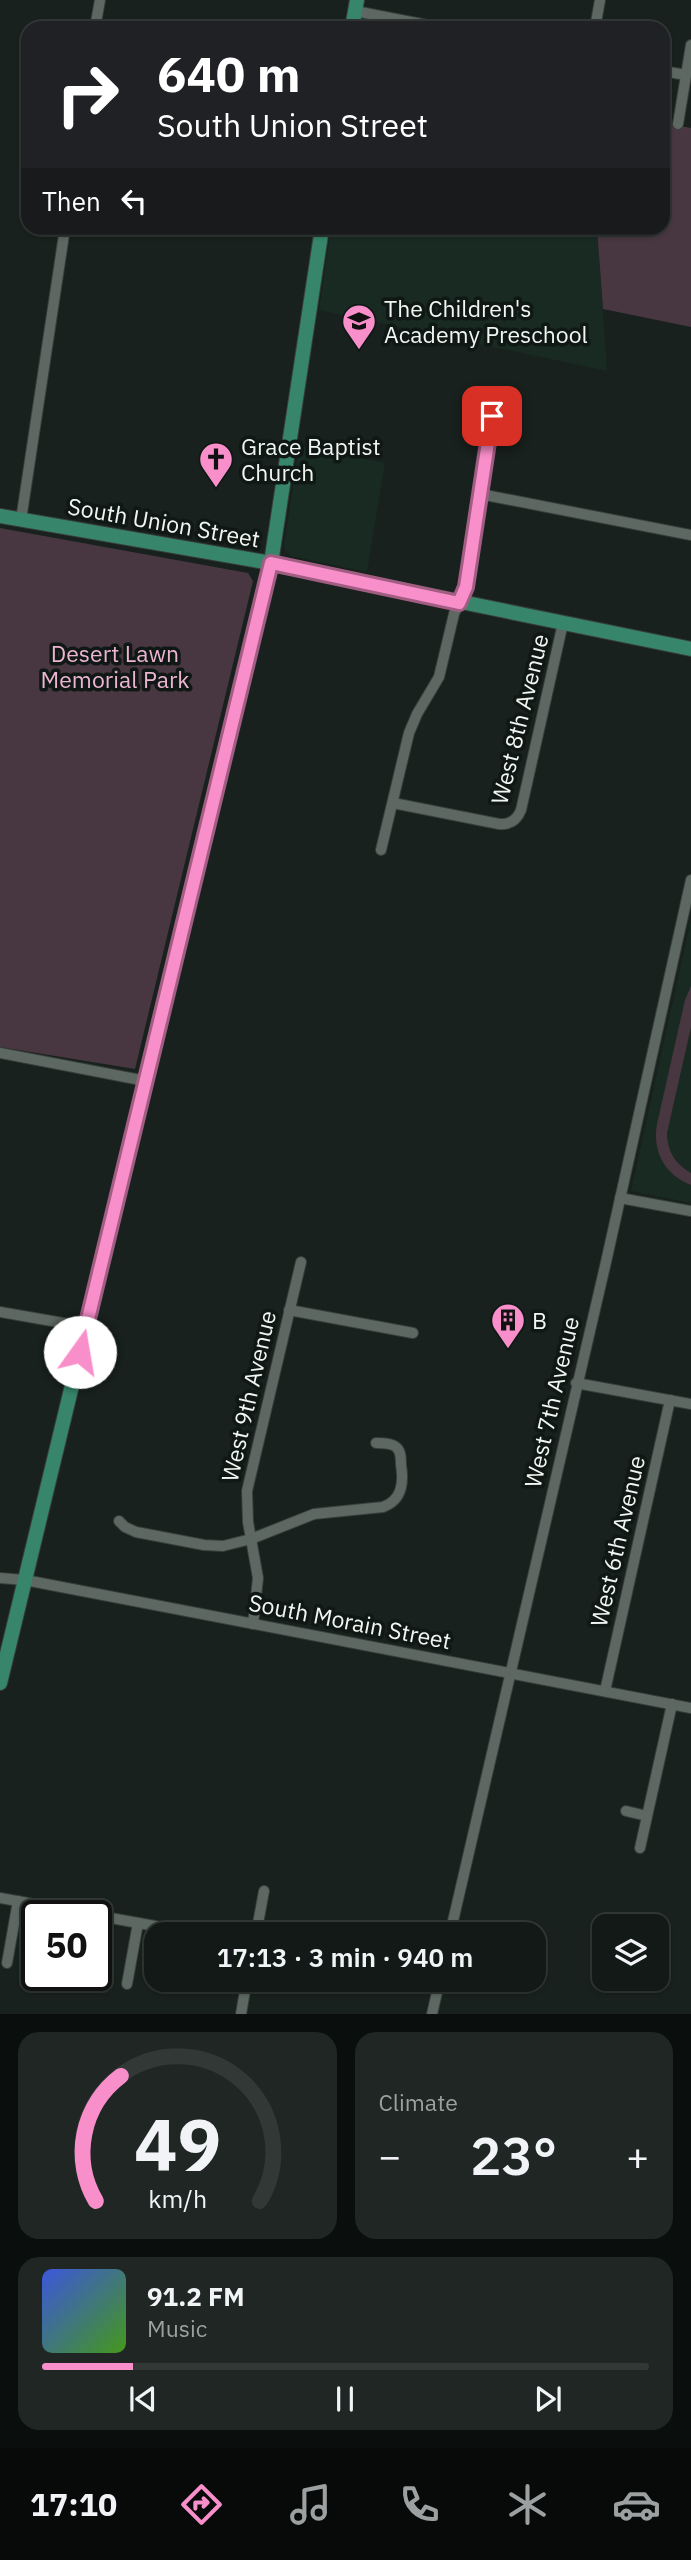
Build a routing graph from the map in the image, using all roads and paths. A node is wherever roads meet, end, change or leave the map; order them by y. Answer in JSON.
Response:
{"nodes":[{"id":1,"x":100,"y":0,"type":"edge"},
{"id":2,"x":600,"y":0,"type":"edge"},
{"id":3,"x":356,"y":6,"type":"edge"},
{"id":4,"x":96,"y":21,"type":"edge"},
{"id":5,"x":415,"y":21,"type":"edge"},
{"id":6,"x":596,"y":21,"type":"edge"},
{"id":7,"x":691,"y":44,"type":"edge"},
{"id":8,"x":670,"y":72,"type":"edge"},
{"id":9,"x":686,"y":75,"type":"junction"},
{"id":10,"x":678,"y":124,"type":"dead end"},
{"id":11,"x":64,"y":235,"type":"edge"},
{"id":12,"x":321,"y":235,"type":"edge"},
{"id":13,"x":492,"y":416,"type":"dead end"},
{"id":14,"x":480,"y":494,"type":"junction"},
{"id":15,"x":0,"y":516,"type":"edge"},
{"id":16,"x":20,"y":520,"type":"junction"},
{"id":17,"x":691,"y":536,"type":"edge"},
{"id":18,"x":271,"y":563,"type":"junction"},
{"id":19,"x":459,"y":603,"type":"junction"},
{"id":20,"x":563,"y":623,"type":"junction"},
{"id":21,"x":691,"y":649,"type":"edge"},
{"id":22,"x":393,"y":803,"type":"junction"},
{"id":23,"x":382,"y":850,"type":"dead end"},
{"id":24,"x":691,"y":880,"type":"edge"},
{"id":25,"x":0,"y":1053,"type":"edge"},
{"id":26,"x":146,"y":1081,"type":"junction"},
{"id":27,"x":620,"y":1198,"type":"junction"},
{"id":28,"x":691,"y":1211,"type":"edge"},
{"id":29,"x":301,"y":1262,"type":"dead end"},
{"id":30,"x":289,"y":1310,"type":"junction"},
{"id":31,"x":0,"y":1312,"type":"edge"},
{"id":32,"x":86,"y":1327,"type":"junction"},
{"id":33,"x":413,"y":1334,"type":"dead end"},
{"id":34,"x":576,"y":1383,"type":"junction"},
{"id":35,"x":670,"y":1400,"type":"junction"},
{"id":36,"x":691,"y":1404,"type":"edge"},
{"id":37,"x":376,"y":1443,"type":"dead end"},
{"id":38,"x":118,"y":1521,"type":"dead end"},
{"id":39,"x":251,"y":1539,"type":"junction"},
{"id":40,"x":0,"y":1578,"type":"edge"},
{"id":41,"x":25,"y":1580,"type":"junction"},
{"id":42,"x":253,"y":1624,"type":"junction"},
{"id":43,"x":509,"y":1673,"type":"junction"},
{"id":44,"x":0,"y":1683,"type":"edge"},
{"id":45,"x":605,"y":1691,"type":"junction"},
{"id":46,"x":672,"y":1704,"type":"junction"},
{"id":47,"x":691,"y":1708,"type":"edge"},
{"id":48,"x":626,"y":1811,"type":"dead end"},
{"id":49,"x":647,"y":1816,"type":"junction"},
{"id":50,"x":640,"y":1848,"type":"dead end"},
{"id":51,"x":264,"y":1891,"type":"dead end"},
{"id":52,"x":0,"y":1898,"type":"edge"},
{"id":53,"x":19,"y":1901,"type":"junction"},
{"id":54,"x":258,"y":1922,"type":"edge"},
{"id":55,"x":453,"y":1922,"type":"edge"},
{"id":56,"x":138,"y":1923,"type":"junction"},
{"id":57,"x":144,"y":1924,"type":"edge"},
{"id":58,"x":7,"y":1963,"type":"dead end"},
{"id":59,"x":127,"y":1984,"type":"dead end"},
{"id":60,"x":245,"y":1992,"type":"edge"},
{"id":61,"x":437,"y":1992,"type":"edge"},
{"id":62,"x":241,"y":2014,"type":"edge"},
{"id":63,"x":432,"y":2014,"type":"edge"}],
"edges":[{"from":1,"to":4,"type":"street"},
{"from":2,"to":6,"type":"street"},
{"from":3,"to":5,"type":"street"},
{"from":7,"to":9,"type":"street"},
{"from":8,"to":9,"type":"street"},
{"from":9,"to":10,"type":"street"},
{"from":11,"to":16,"type":"street"},
{"from":12,"to":18,"type":"main road"},
{"from":13,"to":14,"type":"street"},
{"from":14,"to":17,"type":"street"},
{"from":14,"to":19,"type":"street"},
{"from":15,"to":16,"type":"main road","name":"South Union Street"},
{"from":16,"to":18,"type":"main road","name":"South Union Street"},
{"from":18,"to":19,"type":"main road","name":"South Union Street"},
{"from":18,"to":26,"type":"main road"},
{"from":19,"to":20,"type":"main road","name":"South Union Street"},
{"from":19,"to":22,"type":"street"},
{"from":20,"to":21,"type":"main road","name":"South Union Street"},
{"from":20,"to":22,"type":"street","name":"West 8th Avenue"},
{"from":22,"to":23,"type":"street"},
{"from":24,"to":27,"type":"street","name":"West 7th Avenue"},
{"from":25,"to":26,"type":"street"},
{"from":26,"to":32,"type":"main road"},
{"from":27,"to":28,"type":"street"},
{"from":27,"to":34,"type":"street","name":"West 7th Avenue"},
{"from":29,"to":30,"type":"street","name":"West 9th Avenue"},
{"from":30,"to":33,"type":"street"},
{"from":30,"to":39,"type":"street","name":"West 9th Avenue"},
{"from":31,"to":32,"type":"street"},
{"from":32,"to":41,"type":"main road"},
{"from":34,"to":35,"type":"street"},
{"from":34,"to":43,"type":"street","name":"West 7th Avenue"},
{"from":35,"to":36,"type":"street"},
{"from":35,"to":45,"type":"street","name":"West 6th Avenue"},
{"from":37,"to":39,"type":"street"},
{"from":38,"to":39,"type":"street"},
{"from":39,"to":42,"type":"street","name":"West 9th Avenue"},
{"from":40,"to":41,"type":"street","name":"South Morain Street"},
{"from":41,"to":42,"type":"street","name":"South Morain Street"},
{"from":41,"to":44,"type":"main road"},
{"from":42,"to":43,"type":"street","name":"South Morain Street"},
{"from":43,"to":45,"type":"street","name":"South Morain Street"},
{"from":43,"to":55,"type":"street","name":"West 7th Avenue"},
{"from":45,"to":46,"type":"street","name":"South Morain Street"},
{"from":46,"to":47,"type":"street","name":"South Morain Street"},
{"from":46,"to":49,"type":"street"},
{"from":48,"to":49,"type":"street"},
{"from":49,"to":50,"type":"street"},
{"from":51,"to":54,"type":"street"},
{"from":52,"to":53,"type":"street"},
{"from":53,"to":56,"type":"street"},
{"from":53,"to":58,"type":"street"},
{"from":56,"to":57,"type":"street"},
{"from":56,"to":59,"type":"street"},
{"from":60,"to":62,"type":"street"},
{"from":61,"to":63,"type":"street"}]}
